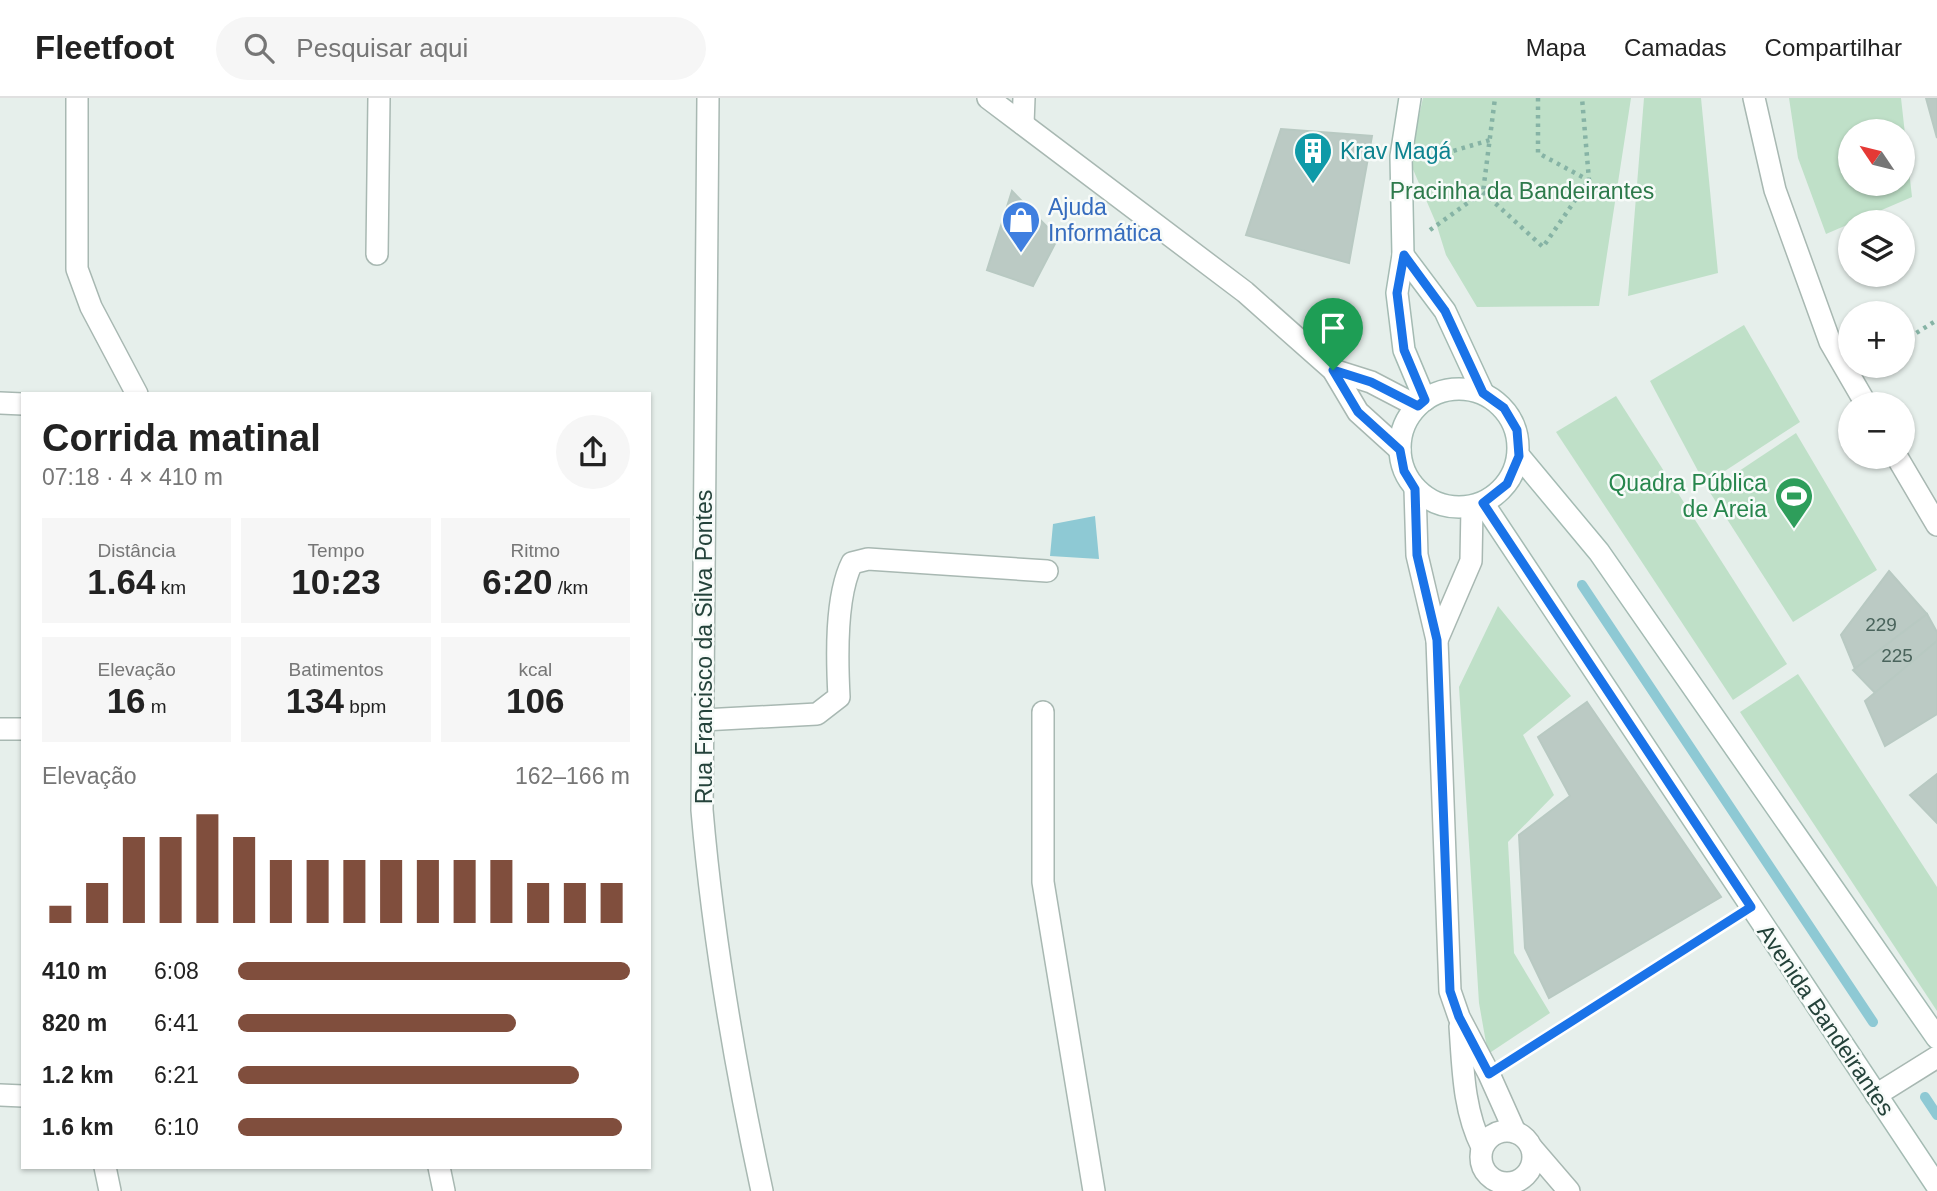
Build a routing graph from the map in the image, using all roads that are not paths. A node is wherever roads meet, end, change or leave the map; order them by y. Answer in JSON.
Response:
{"nodes":[{"id":1,"x":77,"y":98,"type":"edge"},
{"id":2,"x":379,"y":98,"type":"edge"},
{"id":3,"x":708,"y":98,"type":"edge"},
{"id":4,"x":988,"y":98,"type":"edge"},
{"id":5,"x":1024,"y":98,"type":"edge"},
{"id":6,"x":1409,"y":98,"type":"edge"},
{"id":7,"x":1754,"y":98,"type":"edge"},
{"id":8,"x":1023,"y":124,"type":"junction"},
{"id":9,"x":1403,"y":252,"type":"junction"},
{"id":10,"x":377,"y":254,"type":"dead end"},
{"id":11,"x":1333,"y":370,"type":"junction"},
{"id":12,"x":136,"y":392,"type":"edge"},
{"id":13,"x":1859,"y":392,"type":"edge"},
{"id":14,"x":1483,"y":393,"type":"junction"},
{"id":15,"x":0,"y":403,"type":"edge"},
{"id":16,"x":1421,"y":403,"type":"junction"},
{"id":17,"x":21,"y":404,"type":"edge"},
{"id":18,"x":1400,"y":450,"type":"junction"},
{"id":19,"x":1519,"y":456,"type":"junction"},
{"id":20,"x":1904,"y":469,"type":"edge"},
{"id":21,"x":1415,"y":489,"type":"junction"},
{"id":22,"x":1478,"y":505,"type":"junction"},
{"id":23,"x":1937,"y":525,"type":"edge"},
{"id":24,"x":1048,"y":571,"type":"dead end"},
{"id":25,"x":1437,"y":640,"type":"junction"},
{"id":26,"x":1043,"y":712,"type":"dead end"},
{"id":27,"x":703,"y":720,"type":"junction"},
{"id":28,"x":0,"y":729,"type":"edge"},
{"id":29,"x":21,"y":729,"type":"edge"},
{"id":30,"x":1459,"y":1017,"type":"junction"},
{"id":31,"x":1937,"y":1038,"type":"edge"},
{"id":32,"x":1937,"y":1057,"type":"edge"},
{"id":33,"x":0,"y":1095,"type":"edge"},
{"id":34,"x":21,"y":1096,"type":"edge"},
{"id":35,"x":1876,"y":1096,"type":"junction"},
{"id":36,"x":1515,"y":1132,"type":"junction"},
{"id":37,"x":1482,"y":1147,"type":"junction"},
{"id":38,"x":1532,"y":1148,"type":"junction"},
{"id":39,"x":105,"y":1169,"type":"edge"},
{"id":40,"x":439,"y":1169,"type":"edge"},
{"id":41,"x":1484,"y":1182,"type":"edge"},
{"id":42,"x":1937,"y":1186,"type":"edge"},
{"id":43,"x":1509,"y":1187,"type":"edge"},
{"id":44,"x":110,"y":1191,"type":"edge"},
{"id":45,"x":444,"y":1191,"type":"edge"},
{"id":46,"x":762,"y":1191,"type":"edge"},
{"id":47,"x":1094,"y":1191,"type":"edge"},
{"id":48,"x":1569,"y":1191,"type":"edge"}],
"edges":[{"from":1,"to":12,"type":"street"},
{"from":2,"to":10,"type":"street"},
{"from":3,"to":27,"type":"street","name":"Rua Francisco da Silva Pontes"},
{"from":4,"to":8,"type":"street"},
{"from":5,"to":8,"type":"street"},
{"from":6,"to":9,"type":"street"},
{"from":7,"to":13,"type":"street"},
{"from":8,"to":11,"type":"street"},
{"from":9,"to":14,"type":"street"},
{"from":9,"to":16,"type":"street"},
{"from":11,"to":16,"type":"street"},
{"from":11,"to":18,"type":"street"},
{"from":14,"to":16,"type":"street"},
{"from":14,"to":19,"type":"street"},
{"from":15,"to":17,"type":"street"},
{"from":16,"to":18,"type":"street"},
{"from":18,"to":21,"type":"street"},
{"from":19,"to":22,"type":"street"},
{"from":19,"to":31,"type":"street"},
{"from":20,"to":23,"type":"street"},
{"from":21,"to":22,"type":"street"},
{"from":21,"to":25,"type":"street"},
{"from":22,"to":25,"type":"street"},
{"from":22,"to":35,"type":"street","name":"Avenida Bandeirantes"},
{"from":24,"to":27,"type":"street"},
{"from":25,"to":30,"type":"street"},
{"from":26,"to":47,"type":"street"},
{"from":27,"to":46,"type":"street","name":"Rua Francisco da Silva Pontes"},
{"from":28,"to":29,"type":"street"},
{"from":30,"to":36,"type":"street"},
{"from":30,"to":37,"type":"street"},
{"from":32,"to":35,"type":"street"},
{"from":33,"to":34,"type":"street"},
{"from":35,"to":42,"type":"street","name":"Avenida Bandeirantes"},
{"from":36,"to":37,"type":"street"},
{"from":36,"to":38,"type":"street"},
{"from":37,"to":41,"type":"street"},
{"from":38,"to":43,"type":"street"},
{"from":38,"to":48,"type":"street"},
{"from":39,"to":44,"type":"street"},
{"from":40,"to":45,"type":"street"},
{"from":41,"to":43,"type":"street"}]}
